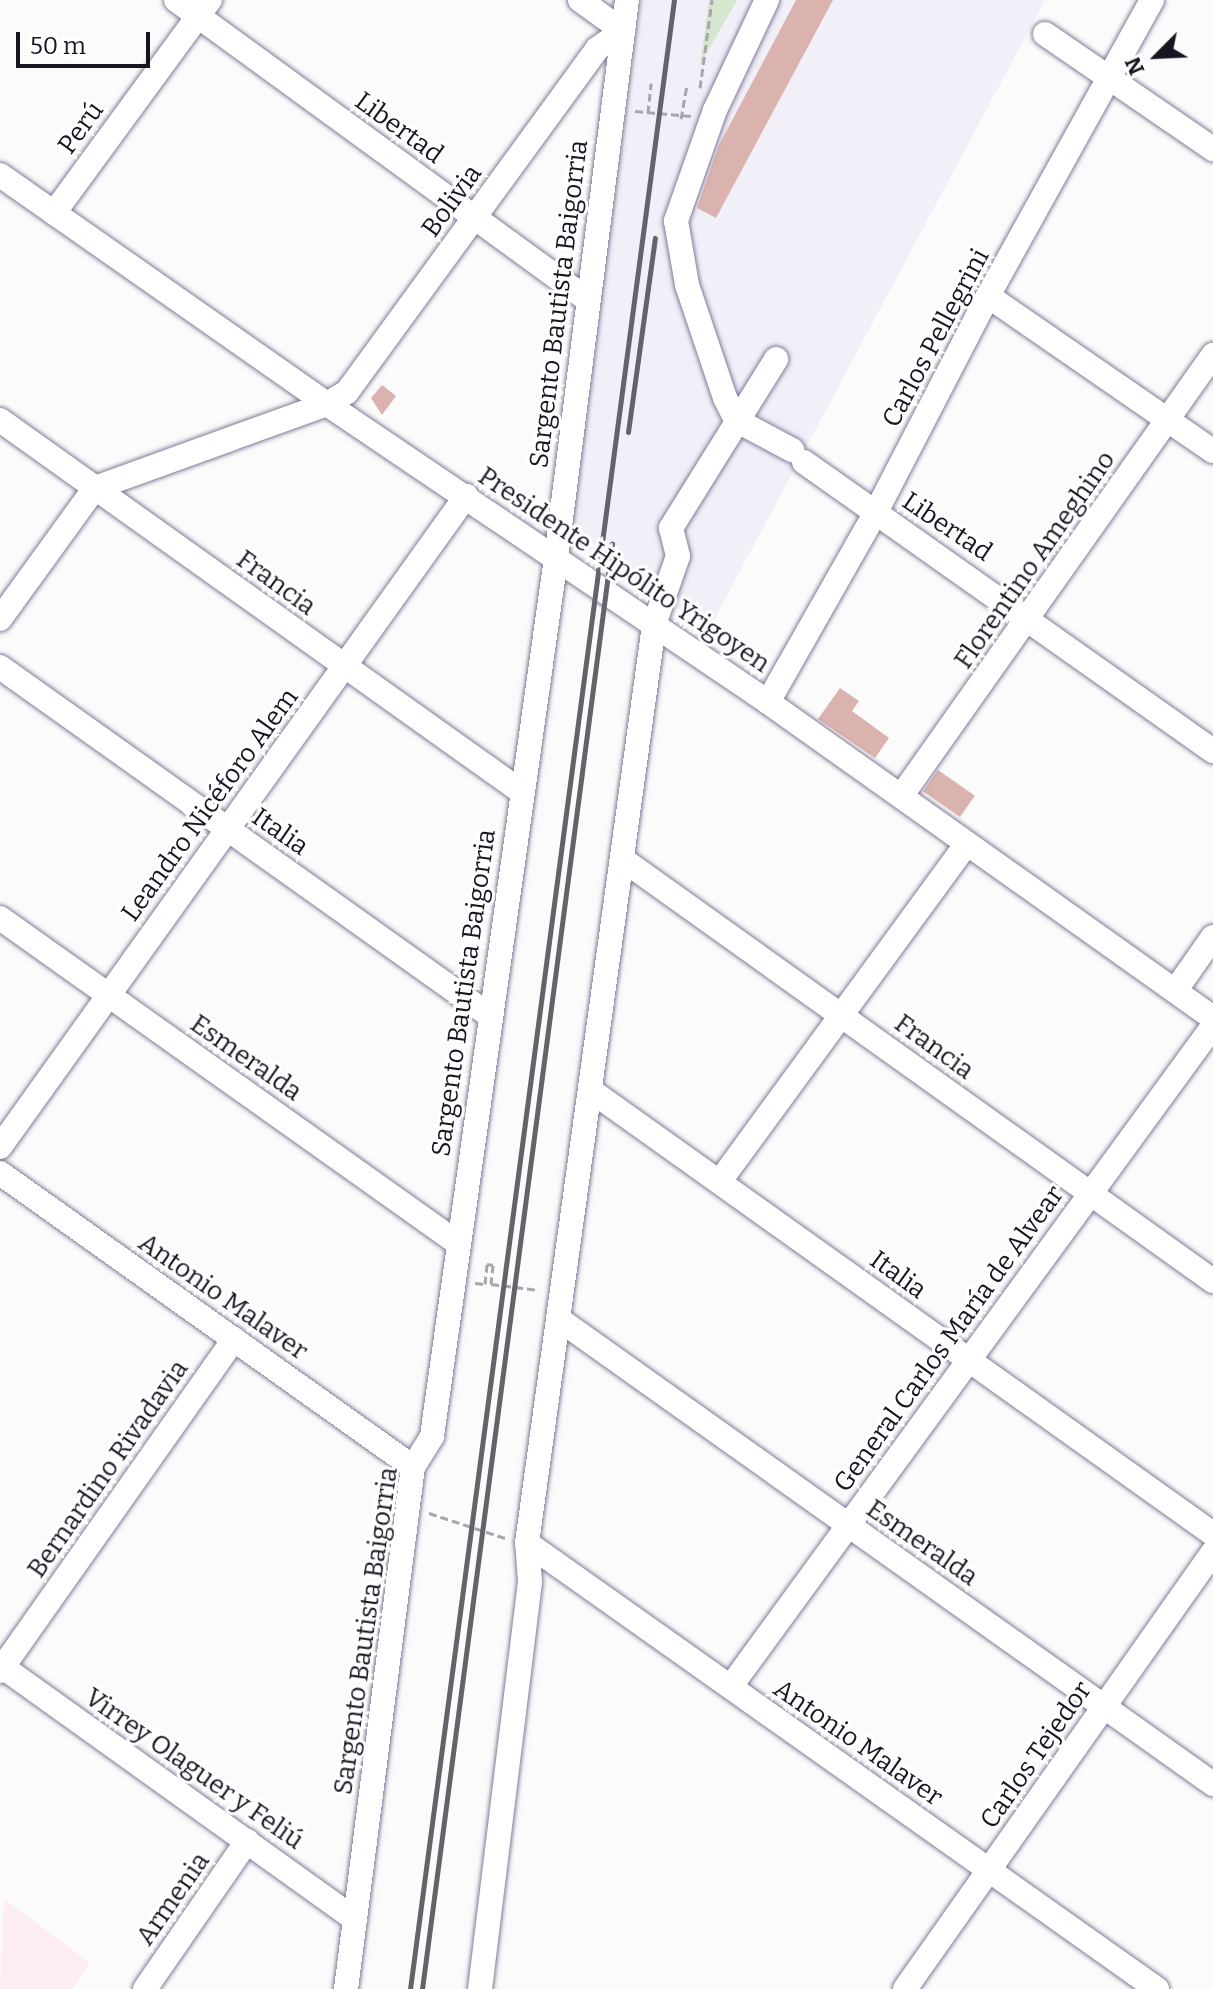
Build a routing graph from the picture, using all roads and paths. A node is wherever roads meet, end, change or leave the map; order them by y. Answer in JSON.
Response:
{"nodes":[{"id":1,"x":176,"y":0,"type":"edge"},
{"id":2,"x":580,"y":0,"type":"edge"},
{"id":3,"x":627,"y":0,"type":"edge"},
{"id":4,"x":712,"y":0,"type":"edge"},
{"id":5,"x":767,"y":0,"type":"edge"},
{"id":6,"x":1152,"y":0,"type":"edge"},
{"id":7,"x":204,"y":8,"type":"edge"},
{"id":8,"x":623,"y":31,"type":"junction"},
{"id":9,"x":1045,"y":34,"type":"dead end"},
{"id":10,"x":1109,"y":77,"type":"junction"},
{"id":11,"x":651,"y":83,"type":"dead end"},
{"id":12,"x":687,"y":84,"type":"dead end"},
{"id":13,"x":699,"y":98,"type":"dead end"},
{"id":14,"x":612,"y":108,"type":"junction"},
{"id":15,"x":697,"y":112,"type":"dead end"},
{"id":16,"x":648,"y":113,"type":"junction"},
{"id":17,"x":681,"y":119,"type":"junction"},
{"id":18,"x":1213,"y":149,"type":"edge"},
{"id":19,"x":0,"y":175,"type":"edge"},
{"id":20,"x":54,"y":213,"type":"junction"},
{"id":21,"x":474,"y":218,"type":"junction"},
{"id":22,"x":988,"y":296,"type":"junction"},
{"id":23,"x":588,"y":300,"type":"junction"},
{"id":24,"x":1213,"y":355,"type":"edge"},
{"id":25,"x":776,"y":359,"type":"dead end"},
{"id":26,"x":327,"y":404,"type":"junction"},
{"id":27,"x":1167,"y":418,"type":"junction"},
{"id":28,"x":0,"y":420,"type":"edge"},
{"id":29,"x":736,"y":420,"type":"junction"},
{"id":30,"x":1213,"y":451,"type":"edge"},
{"id":31,"x":95,"y":488,"type":"junction"},
{"id":32,"x":466,"y":496,"type":"junction"},
{"id":33,"x":876,"y":512,"type":"junction"},
{"id":34,"x":556,"y":558,"type":"junction"},
{"id":35,"x":1031,"y":618,"type":"junction"},
{"id":36,"x":0,"y":619,"type":"edge"},
{"id":37,"x":654,"y":625,"type":"junction"},
{"id":38,"x":344,"y":666,"type":"junction"},
{"id":39,"x":0,"y":667,"type":"edge"},
{"id":40,"x":768,"y":702,"type":"junction"},
{"id":41,"x":1213,"y":751,"type":"edge"},
{"id":42,"x":519,"y":790,"type":"junction"},
{"id":43,"x":902,"y":795,"type":"junction"},
{"id":44,"x":227,"y":829,"type":"junction"},
{"id":45,"x":967,"y":844,"type":"junction"},
{"id":46,"x":622,"y":859,"type":"junction"},
{"id":47,"x":0,"y":918,"type":"edge"},
{"id":48,"x":1213,"y":937,"type":"edge"},
{"id":49,"x":1175,"y":991,"type":"junction"},
{"id":50,"x":108,"y":995,"type":"junction"},
{"id":51,"x":489,"y":1015,"type":"junction"},
{"id":52,"x":841,"y":1016,"type":"junction"},
{"id":53,"x":1213,"y":1018,"type":"edge"},
{"id":54,"x":1213,"y":1026,"type":"edge"},
{"id":55,"x":590,"y":1090,"type":"junction"},
{"id":56,"x":0,"y":1147,"type":"edge"},
{"id":57,"x":0,"y":1173,"type":"edge"},
{"id":58,"x":720,"y":1181,"type":"junction"},
{"id":59,"x":1089,"y":1193,"type":"junction"},
{"id":60,"x":459,"y":1244,"type":"junction"},
{"id":61,"x":543,"y":1276,"type":"dead end"},
{"id":62,"x":454,"y":1280,"type":"junction"},
{"id":63,"x":1213,"y":1281,"type":"edge"},
{"id":64,"x":560,"y":1320,"type":"junction"},
{"id":65,"x":234,"y":1339,"type":"junction"},
{"id":66,"x":968,"y":1360,"type":"junction"},
{"id":67,"x":413,"y":1467,"type":"junction"},
{"id":68,"x":408,"y":1506,"type":"junction"},
{"id":69,"x":510,"y":1524,"type":"dead end"},
{"id":70,"x":848,"y":1525,"type":"junction"},
{"id":71,"x":1213,"y":1534,"type":"edge"},
{"id":72,"x":527,"y":1543,"type":"junction"},
{"id":73,"x":1213,"y":1552,"type":"edge"},
{"id":74,"x":1,"y":1668,"type":"edge"},
{"id":75,"x":731,"y":1686,"type":"junction"},
{"id":76,"x":1104,"y":1707,"type":"junction"},
{"id":77,"x":1213,"y":1784,"type":"edge"},
{"id":78,"x":247,"y":1841,"type":"junction"},
{"id":79,"x":989,"y":1870,"type":"junction"},
{"id":80,"x":355,"y":1919,"type":"junction"},
{"id":81,"x":145,"y":1989,"type":"edge"},
{"id":82,"x":346,"y":1989,"type":"edge"},
{"id":83,"x":480,"y":1989,"type":"edge"},
{"id":84,"x":905,"y":1989,"type":"edge"},
{"id":85,"x":1157,"y":1989,"type":"edge"}],
"edges":[{"from":1,"to":7,"type":"street","name":"Libertad"},
{"from":2,"to":8,"type":"street"},
{"from":3,"to":8,"type":"street","name":"Sargento Bautista Baigorria"},
{"from":4,"to":13,"type":"path"},
{"from":5,"to":29,"type":"street"},
{"from":6,"to":10,"type":"street","name":"Carlos Pellegrini"},
{"from":7,"to":20,"type":"street","name":"Perú"},
{"from":7,"to":21,"type":"street","name":"Libertad"},
{"from":8,"to":14,"type":"street","name":"Sargento Bautista Baigorria"},
{"from":8,"to":21,"type":"street","name":"Bolivia"},
{"from":9,"to":10,"type":"street"},
{"from":10,"to":18,"type":"street"},
{"from":10,"to":22,"type":"street","name":"Carlos Pellegrini"},
{"from":11,"to":16,"type":"path"},
{"from":12,"to":17,"type":"path"},
{"from":14,"to":16,"type":"path"},
{"from":14,"to":23,"type":"street","name":"Sargento Bautista Baigorria"},
{"from":15,"to":17,"type":"path"},
{"from":16,"to":17,"type":"path"},
{"from":19,"to":20,"type":"street","name":"Presidente Hipólito Yrigoyen"},
{"from":20,"to":26,"type":"street","name":"Presidente Hipólito Yrigoyen"},
{"from":21,"to":23,"type":"street","name":"Libertad"},
{"from":21,"to":26,"type":"street","name":"Bolivia"},
{"from":22,"to":27,"type":"street"},
{"from":22,"to":33,"type":"street","name":"Carlos Pellegrini"},
{"from":23,"to":34,"type":"street","name":"Sargento Bautista Baigorria"},
{"from":24,"to":27,"type":"street","name":"Florentino Ameghino"},
{"from":25,"to":29,"type":"street"},
{"from":26,"to":31,"type":"street"},
{"from":26,"to":32,"type":"street","name":"Presidente Hipólito Yrigoyen"},
{"from":27,"to":30,"type":"street"},
{"from":27,"to":35,"type":"street","name":"Florentino Ameghino"},
{"from":28,"to":31,"type":"street","name":"Francia"},
{"from":29,"to":33,"type":"street","name":"Libertad"},
{"from":29,"to":37,"type":"street"},
{"from":31,"to":36,"type":"street"},
{"from":31,"to":38,"type":"street","name":"Francia"},
{"from":32,"to":34,"type":"street","name":"Presidente Hipólito Yrigoyen"},
{"from":32,"to":38,"type":"street","name":"Leandro Nicéforo Alem"},
{"from":33,"to":35,"type":"street","name":"Libertad"},
{"from":33,"to":40,"type":"street","name":"Carlos Pellegrini"},
{"from":34,"to":37,"type":"street","name":"Presidente Hipólito Yrigoyen"},
{"from":34,"to":42,"type":"street","name":"Sargento Bautista Baigorria"},
{"from":35,"to":41,"type":"street","name":"Libertad"},
{"from":35,"to":43,"type":"street","name":"Florentino Ameghino"},
{"from":37,"to":40,"type":"street","name":"Presidente Hipólito Yrigoyen"},
{"from":37,"to":46,"type":"street"},
{"from":38,"to":42,"type":"street","name":"Francia"},
{"from":38,"to":44,"type":"street","name":"Leandro Nicéforo Alem"},
{"from":39,"to":44,"type":"street","name":"Italia"},
{"from":40,"to":43,"type":"street","name":"Presidente Hipólito Yrigoyen"},
{"from":42,"to":51,"type":"street","name":"Sargento Bautista Baigorria"},
{"from":43,"to":45,"type":"street","name":"Presidente Hipólito Yrigoyen"},
{"from":44,"to":50,"type":"street","name":"Leandro Nicéforo Alem"},
{"from":44,"to":51,"type":"street","name":"Italia"},
{"from":45,"to":49,"type":"street","name":"Presidente Hipólito Yrigoyen"},
{"from":45,"to":52,"type":"street"},
{"from":46,"to":52,"type":"street","name":"Francia"},
{"from":46,"to":55,"type":"street"},
{"from":47,"to":50,"type":"street","name":"Esmeralda"},
{"from":48,"to":49,"type":"street"},
{"from":49,"to":53,"type":"street","name":"Presidente Hipólito Yrigoyen"},
{"from":50,"to":56,"type":"street","name":"Leandro Nicéforo Alem"},
{"from":50,"to":60,"type":"street","name":"Esmeralda"},
{"from":51,"to":60,"type":"street","name":"Sargento Bautista Baigorria"},
{"from":52,"to":58,"type":"street"},
{"from":52,"to":59,"type":"street","name":"Francia"},
{"from":54,"to":59,"type":"street","name":"General Carlos María de Alvear"},
{"from":55,"to":58,"type":"street","name":"Italia"},
{"from":55,"to":64,"type":"street"},
{"from":57,"to":65,"type":"street","name":"Antonio Malaver"},
{"from":58,"to":66,"type":"street","name":"Italia"},
{"from":59,"to":63,"type":"street","name":"Francia"},
{"from":59,"to":66,"type":"street","name":"General Carlos María de Alvear"},
{"from":60,"to":62,"type":"street","name":"Sargento Bautista Baigorria"},
{"from":61,"to":62,"type":"path"},
{"from":62,"to":67,"type":"street","name":"Sargento Bautista Baigorria"},
{"from":64,"to":70,"type":"street","name":"Esmeralda"},
{"from":64,"to":72,"type":"street"},
{"from":65,"to":67,"type":"street","name":"Antonio Malaver"},
{"from":65,"to":74,"type":"street","name":"Bernardino Rivadavia"},
{"from":66,"to":70,"type":"street","name":"General Carlos María de Alvear"},
{"from":66,"to":71,"type":"street","name":"Italia"},
{"from":67,"to":68,"type":"street","name":"Sargento Bautista Baigorria"},
{"from":68,"to":69,"type":"path"},
{"from":68,"to":80,"type":"street","name":"Sargento Bautista Baigorria"},
{"from":70,"to":75,"type":"street","name":"General Carlos María de Alvear"},
{"from":70,"to":76,"type":"street","name":"Esmeralda"},
{"from":72,"to":75,"type":"street","name":"Antonio Malaver"},
{"from":72,"to":83,"type":"street"},
{"from":73,"to":76,"type":"street","name":"Carlos Tejedor"},
{"from":74,"to":78,"type":"street","name":"Virrey Olaguer y Feliú"},
{"from":75,"to":79,"type":"street","name":"Antonio Malaver"},
{"from":76,"to":77,"type":"street","name":"Esmeralda"},
{"from":76,"to":79,"type":"street","name":"Carlos Tejedor"},
{"from":78,"to":80,"type":"street","name":"Virrey Olaguer y Feliú"},
{"from":78,"to":81,"type":"street","name":"Armenia"},
{"from":79,"to":84,"type":"street","name":"Carlos Tejedor"},
{"from":79,"to":85,"type":"street","name":"Antonio Malaver"},
{"from":80,"to":82,"type":"street","name":"Sargento Bautista Baigorria"}]}
